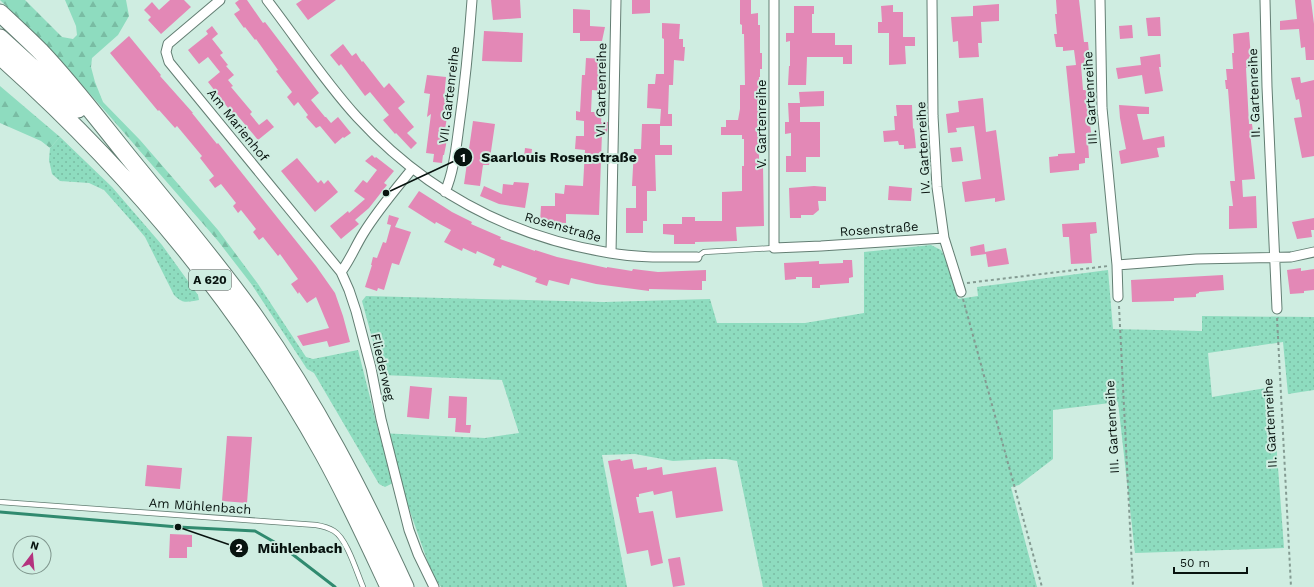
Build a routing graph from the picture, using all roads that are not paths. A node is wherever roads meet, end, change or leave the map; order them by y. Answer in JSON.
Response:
{"nodes":[{"id":1,"x":220,"y":0,"type":"edge"},
{"id":2,"x":472,"y":0,"type":"edge"},
{"id":3,"x":616,"y":0,"type":"edge"},
{"id":4,"x":774,"y":0,"type":"edge"},
{"id":5,"x":932,"y":0,"type":"edge"},
{"id":6,"x":1100,"y":0,"type":"edge"},
{"id":7,"x":1265,"y":0,"type":"edge"},
{"id":8,"x":272,"y":2,"type":"edge"},
{"id":9,"x":0,"y":13,"type":"edge"},
{"id":10,"x":0,"y":38,"type":"edge"},
{"id":11,"x":0,"y":56,"type":"edge"},
{"id":12,"x":0,"y":72,"type":"edge"},
{"id":13,"x":106,"y":158,"type":"junction"},
{"id":14,"x":412,"y":169,"type":"junction"},
{"id":15,"x":156,"y":191,"type":"junction"},
{"id":16,"x":445,"y":192,"type":"junction"},
{"id":17,"x":944,"y":238,"type":"junction"},
{"id":18,"x":774,"y":248,"type":"junction"},
{"id":19,"x":1314,"y":252,"type":"edge"},
{"id":20,"x":611,"y":254,"type":"junction"},
{"id":21,"x":697,"y":257,"type":"joint"},
{"id":22,"x":1275,"y":258,"type":"junction"},
{"id":23,"x":1117,"y":265,"type":"junction"},
{"id":24,"x":341,"y":272,"type":"junction"},
{"id":25,"x":960,"y":288,"type":"road end"},
{"id":26,"x":1118,"y":297,"type":"road end"},
{"id":27,"x":1277,"y":309,"type":"road end"},
{"id":28,"x":0,"y":502,"type":"edge"},
{"id":29,"x":363,"y":587,"type":"edge"},
{"id":30,"x":389,"y":587,"type":"edge"},
{"id":31,"x":405,"y":587,"type":"edge"},
{"id":32,"x":434,"y":587,"type":"edge"}],
"edges":[{"from":1,"to":24,"type":"street","name":"Am Marienhof"},
{"from":2,"to":16,"type":"street","name":"VII. Gartenreihe"},
{"from":3,"to":20,"type":"street","name":"VI. Gartenreihe"},
{"from":4,"to":18,"type":"street","name":"V. Gartenreihe"},
{"from":5,"to":17,"type":"street","name":"IV. Gartenreihe"},
{"from":6,"to":23,"type":"street","name":"III. Gartenreihe"},
{"from":7,"to":22,"type":"street","name":"II. Gartenreihe"},
{"from":8,"to":14,"type":"street","name":"Rosenstraße"},
{"from":9,"to":15,"type":"highway"},
{"from":10,"to":15,"type":"highway","number":"A 620"},
{"from":11,"to":13,"type":"highway","number":"A 620"},
{"from":12,"to":13,"type":"highway"},
{"from":13,"to":30,"type":"highway","number":"A 620"},
{"from":14,"to":16,"type":"street","name":"Rosenstraße"},
{"from":14,"to":24,"type":"street"},
{"from":15,"to":31,"type":"highway","number":"A 620"},
{"from":16,"to":20,"type":"street","name":"Rosenstraße"},
{"from":17,"to":18,"type":"street","name":"Rosenstraße"},
{"from":17,"to":25,"type":"street","name":"IV. Gartenreihe"},
{"from":18,"to":21,"type":"lane","name":"Rosenstraße"},
{"from":19,"to":22,"type":"street"},
{"from":20,"to":21,"type":"street","name":"Rosenstraße"},
{"from":22,"to":23,"type":"street"},
{"from":22,"to":27,"type":"street","name":"II. Gartenreihe"},
{"from":23,"to":26,"type":"street","name":"III. Gartenreihe"},
{"from":24,"to":32,"type":"street","name":"Fliederweg"},
{"from":28,"to":29,"type":"lane","name":"Am Mühlenbach"}]}
